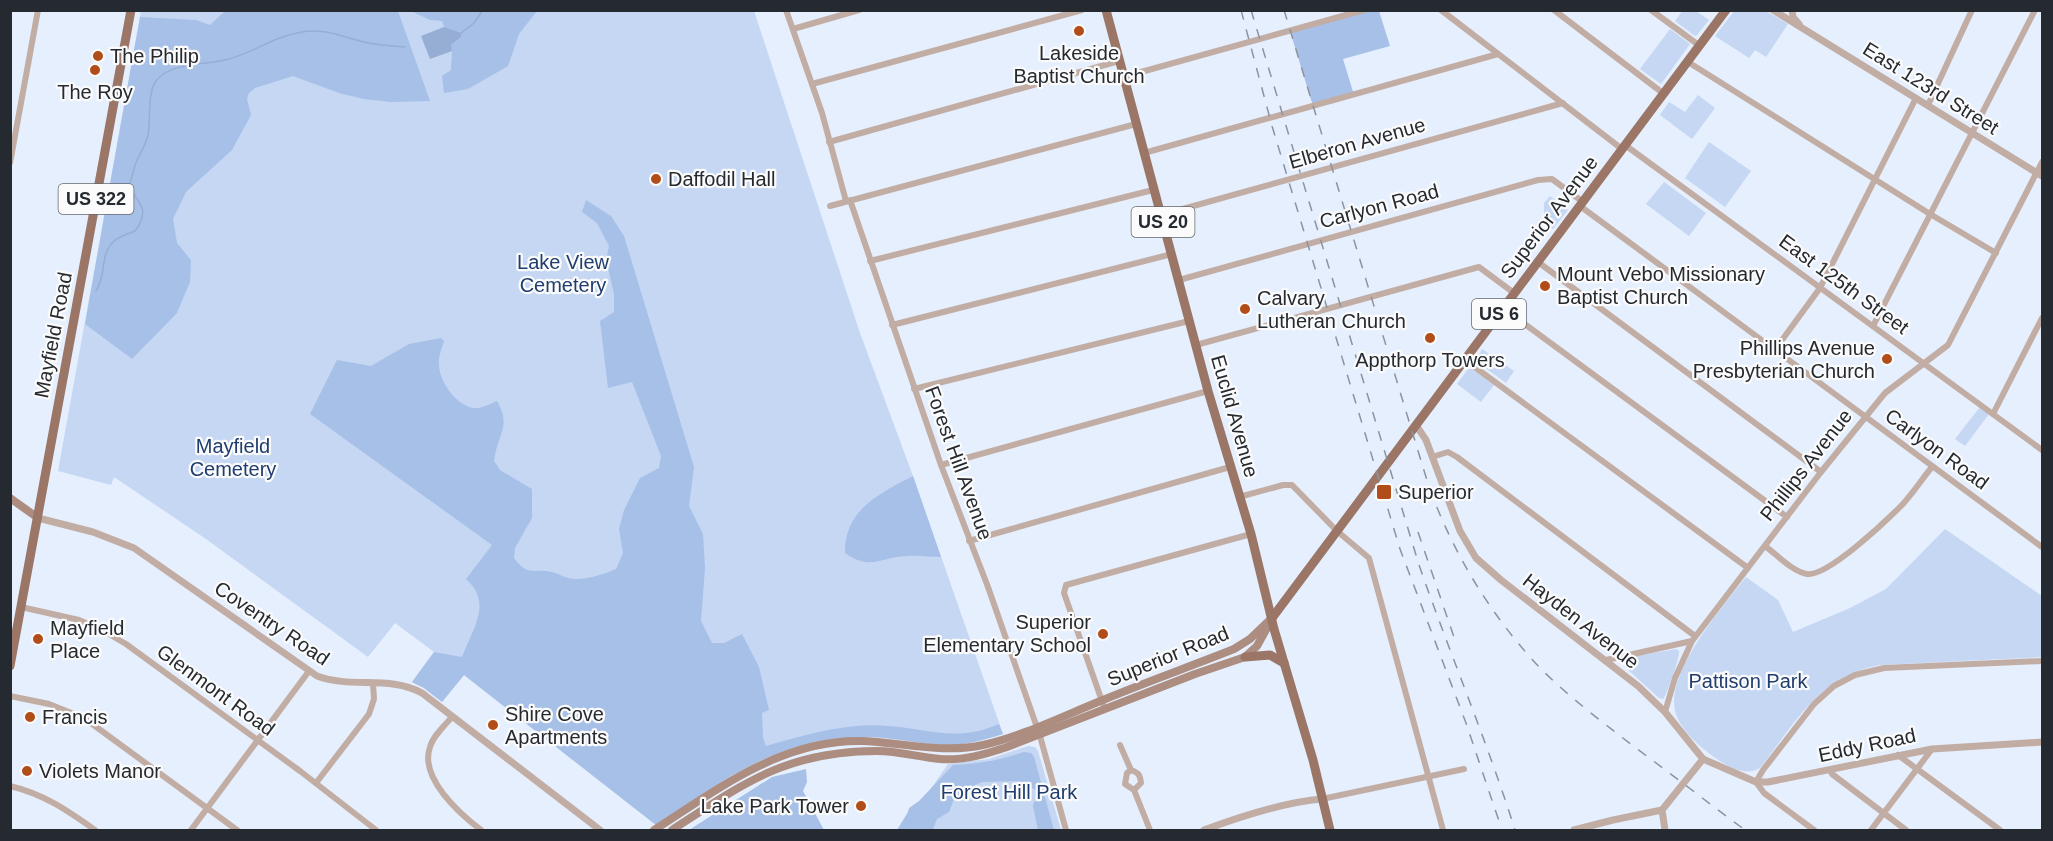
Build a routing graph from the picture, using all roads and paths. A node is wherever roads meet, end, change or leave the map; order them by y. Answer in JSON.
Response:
{"nodes":[{"id":1,"x":38,"y":10,"type":"edge"},
{"id":2,"x":131,"y":10,"type":"edge"},
{"id":3,"x":786,"y":10,"type":"edge"},
{"id":4,"x":859,"y":10,"type":"edge"},
{"id":5,"x":1082,"y":10,"type":"edge"},
{"id":6,"x":1106,"y":10,"type":"edge"},
{"id":7,"x":1364,"y":10,"type":"edge"},
{"id":8,"x":1441,"y":10,"type":"edge"},
{"id":9,"x":1554,"y":10,"type":"edge"},
{"id":10,"x":1651,"y":10,"type":"edge"},
{"id":11,"x":1726,"y":10,"type":"edge"},
{"id":12,"x":1773,"y":10,"type":"edge"},
{"id":13,"x":1792,"y":10,"type":"edge"},
{"id":14,"x":1972,"y":10,"type":"edge"},
{"id":15,"x":2035,"y":10,"type":"edge"},
{"id":16,"x":1803,"y":27,"type":"junction"},
{"id":17,"x":793,"y":29,"type":"junction"},
{"id":18,"x":1700,"y":46,"type":"junction"},
{"id":19,"x":1498,"y":54,"type":"junction"},
{"id":20,"x":1119,"y":61,"type":"junction"},
{"id":21,"x":1688,"y":62,"type":"junction"},
{"id":22,"x":1123,"y":77,"type":"junction"},
{"id":23,"x":812,"y":84,"type":"junction"},
{"id":24,"x":1664,"y":93,"type":"junction"},
{"id":25,"x":1916,"y":98,"type":"junction"},
{"id":26,"x":1563,"y":103,"type":"junction"},
{"id":27,"x":1928,"y":105,"type":"junction"},
{"id":28,"x":1136,"y":124,"type":"junction"},
{"id":29,"x":1973,"y":133,"type":"junction"},
{"id":30,"x":829,"y":142,"type":"junction"},
{"id":31,"x":1624,"y":147,"type":"junction"},
{"id":32,"x":1144,"y":153,"type":"junction"},
{"id":33,"x":2043,"y":162,"type":"edge"},
{"id":34,"x":10,"y":163,"type":"edge"},
{"id":35,"x":2040,"y":175,"type":"edge"},
{"id":36,"x":1875,"y":180,"type":"junction"},
{"id":37,"x":1153,"y":190,"type":"junction"},
{"id":38,"x":848,"y":200,"type":"junction"},
{"id":39,"x":1582,"y":204,"type":"junction"},
{"id":40,"x":831,"y":206,"type":"dead end"},
{"id":41,"x":1930,"y":214,"type":"junction"},
{"id":42,"x":1161,"y":215,"type":"junction"},
{"id":43,"x":1172,"y":254,"type":"junction"},
{"id":44,"x":1996,"y":254,"type":"junction"},
{"id":45,"x":870,"y":261,"type":"junction"},
{"id":46,"x":1538,"y":262,"type":"junction"},
{"id":47,"x":1179,"y":280,"type":"junction"},
{"id":48,"x":1820,"y":288,"type":"junction"},
{"id":49,"x":1514,"y":293,"type":"junction"},
{"id":50,"x":1503,"y":308,"type":"junction"},
{"id":51,"x":2043,"y":318,"type":"edge"},
{"id":52,"x":1189,"y":321,"type":"junction"},
{"id":53,"x":892,"y":325,"type":"junction"},
{"id":54,"x":1873,"y":326,"type":"junction"},
{"id":55,"x":1196,"y":345,"type":"junction"},
{"id":56,"x":1773,"y":351,"type":"junction"},
{"id":57,"x":1465,"y":360,"type":"junction"},
{"id":58,"x":1924,"y":362,"type":"junction"},
{"id":59,"x":914,"y":389,"type":"junction"},
{"id":60,"x":1208,"y":391,"type":"junction"},
{"id":61,"x":1993,"y":414,"type":"junction"},
{"id":62,"x":1864,"y":417,"type":"junction"},
{"id":63,"x":1416,"y":425,"type":"junction"},
{"id":64,"x":2043,"y":450,"type":"edge"},
{"id":65,"x":1431,"y":457,"type":"junction"},
{"id":66,"x":941,"y":465,"type":"junction"},
{"id":67,"x":1230,"y":467,"type":"junction"},
{"id":68,"x":1932,"y":467,"type":"junction"},
{"id":69,"x":1821,"y":472,"type":"junction"},
{"id":70,"x":1239,"y":497,"type":"junction"},
{"id":71,"x":10,"y":498,"type":"edge"},
{"id":72,"x":1786,"y":517,"type":"junction"},
{"id":73,"x":38,"y":518,"type":"junction"},
{"id":74,"x":1337,"y":531,"type":"junction"},
{"id":75,"x":1251,"y":534,"type":"junction"},
{"id":76,"x":969,"y":541,"type":"junction"},
{"id":77,"x":1765,"y":546,"type":"junction"},
{"id":78,"x":2043,"y":547,"type":"edge"},
{"id":79,"x":1748,"y":568,"type":"junction"},
{"id":80,"x":21,"y":607,"type":"junction"},
{"id":81,"x":1272,"y":618,"type":"junction"},
{"id":82,"x":1693,"y":639,"type":"junction"},
{"id":83,"x":1245,"y":657,"type":"junction"},
{"id":84,"x":1606,"y":660,"type":"junction"},
{"id":85,"x":2043,"y":661,"type":"edge"},
{"id":86,"x":1284,"y":663,"type":"junction"},
{"id":87,"x":10,"y":666,"type":"edge"},
{"id":88,"x":309,"y":671,"type":"junction"},
{"id":89,"x":373,"y":684,"type":"junction"},
{"id":90,"x":10,"y":696,"type":"edge"},
{"id":91,"x":1103,"y":705,"type":"junction"},
{"id":92,"x":1665,"y":712,"type":"junction"},
{"id":93,"x":452,"y":717,"type":"junction"},
{"id":94,"x":1038,"y":731,"type":"junction"},
{"id":95,"x":258,"y":741,"type":"junction"},
{"id":96,"x":847,"y":741,"type":"junction"},
{"id":97,"x":2043,"y":742,"type":"edge"},
{"id":98,"x":1120,"y":745,"type":"dead end"},
{"id":99,"x":894,"y":747,"type":"junction"},
{"id":100,"x":1932,"y":749,"type":"junction"},
{"id":101,"x":847,"y":752,"type":"junction"},
{"id":102,"x":1898,"y":755,"type":"junction"},
{"id":103,"x":1703,"y":759,"type":"junction"},
{"id":104,"x":1464,"y":769,"type":"dead end"},
{"id":105,"x":1917,"y":769,"type":"junction"},
{"id":106,"x":1131,"y":770,"type":"junction"},
{"id":107,"x":1830,"y":770,"type":"junction"},
{"id":108,"x":1428,"y":776,"type":"junction"},
{"id":109,"x":1756,"y":782,"type":"junction"},
{"id":110,"x":316,"y":783,"type":"junction"},
{"id":111,"x":10,"y":786,"type":"edge"},
{"id":112,"x":1134,"y":790,"type":"junction"},
{"id":113,"x":1322,"y":799,"type":"junction"},
{"id":114,"x":207,"y":809,"type":"junction"},
{"id":115,"x":1662,"y":810,"type":"junction"},
{"id":116,"x":1884,"y":813,"type":"junction"},
{"id":117,"x":95,"y":831,"type":"edge"},
{"id":118,"x":192,"y":831,"type":"edge"},
{"id":119,"x":237,"y":831,"type":"edge"},
{"id":120,"x":376,"y":831,"type":"edge"},
{"id":121,"x":481,"y":831,"type":"edge"},
{"id":122,"x":600,"y":831,"type":"edge"},
{"id":123,"x":654,"y":831,"type":"edge"},
{"id":124,"x":672,"y":831,"type":"edge"},
{"id":125,"x":1066,"y":831,"type":"edge"},
{"id":126,"x":1150,"y":831,"type":"edge"},
{"id":127,"x":1204,"y":831,"type":"edge"},
{"id":128,"x":1330,"y":831,"type":"edge"},
{"id":129,"x":1443,"y":831,"type":"edge"},
{"id":130,"x":1574,"y":831,"type":"edge"},
{"id":131,"x":1665,"y":831,"type":"edge"},
{"id":132,"x":1814,"y":831,"type":"edge"},
{"id":133,"x":1871,"y":831,"type":"edge"},
{"id":134,"x":1906,"y":831,"type":"edge"},
{"id":135,"x":2000,"y":831,"type":"edge"}],
"edges":[{"from":1,"to":34,"type":"street"},
{"from":2,"to":73,"type":"main road","name":"Mayfield Road","number":"US 322"},
{"from":3,"to":17,"type":"street","name":"Forest Hill Avenue"},
{"from":4,"to":17,"type":"street"},
{"from":5,"to":23,"type":"street"},
{"from":6,"to":20,"type":"main road","name":"Euclid Avenue","number":"US 20"},
{"from":7,"to":22,"type":"street"},
{"from":8,"to":19,"type":"street","name":"East 125th Street"},
{"from":9,"to":24,"type":"street"},
{"from":10,"to":18,"type":"street"},
{"from":11,"to":18,"type":"main road","name":"Superior Avenue","number":"US 6"},
{"from":12,"to":16,"type":"street","name":"East 123rd Street"},
{"from":13,"to":16,"type":"street"},
{"from":14,"to":27,"type":"street"},
{"from":15,"to":29,"type":"street"},
{"from":16,"to":25,"type":"street","name":"East 123rd Street"},
{"from":17,"to":23,"type":"street","name":"Forest Hill Avenue"},
{"from":18,"to":21,"type":"main road","name":"Superior Avenue","number":"US 6"},
{"from":19,"to":26,"type":"street","name":"East 125th Street"},
{"from":19,"to":32,"type":"street"},
{"from":20,"to":22,"type":"main road","name":"Euclid Avenue","number":"US 20"},
{"from":20,"to":30,"type":"street"},
{"from":21,"to":24,"type":"main road","name":"Superior Avenue","number":"US 6"},
{"from":21,"to":36,"type":"street"},
{"from":22,"to":28,"type":"main road","name":"Euclid Avenue","number":"US 20"},
{"from":23,"to":30,"type":"street","name":"Forest Hill Avenue"},
{"from":24,"to":31,"type":"main road","name":"Superior Avenue","number":"US 6"},
{"from":25,"to":27,"type":"street","name":"East 123rd Street"},
{"from":25,"to":36,"type":"street"},
{"from":26,"to":31,"type":"street","name":"East 125th Street"},
{"from":26,"to":42,"type":"street","name":"Elberon Avenue"},
{"from":27,"to":29,"type":"street","name":"East 123rd Street"},
{"from":28,"to":32,"type":"main road","name":"Euclid Avenue","number":"US 20"},
{"from":28,"to":38,"type":"street"},
{"from":29,"to":35,"type":"street","name":"East 123rd Street"},
{"from":29,"to":41,"type":"street"},
{"from":30,"to":38,"type":"street","name":"Forest Hill Avenue"},
{"from":31,"to":39,"type":"main road","name":"Superior Avenue","number":"US 6"},
{"from":31,"to":48,"type":"street","name":"East 125th Street"},
{"from":32,"to":37,"type":"main road","name":"Euclid Avenue","number":"US 20"},
{"from":33,"to":35,"type":"street","name":"Phillips Avenue"},
{"from":35,"to":44,"type":"street","name":"Phillips Avenue"},
{"from":36,"to":41,"type":"street"},
{"from":36,"to":48,"type":"street"},
{"from":37,"to":42,"type":"main road","name":"Euclid Avenue","number":"US 20"},
{"from":37,"to":45,"type":"street"},
{"from":38,"to":40,"type":"street"},
{"from":38,"to":45,"type":"street","name":"Forest Hill Avenue"},
{"from":39,"to":46,"type":"main road","name":"Superior Avenue","number":"US 6"},
{"from":39,"to":47,"type":"street","name":"Carlyon Road"},
{"from":39,"to":56,"type":"street","name":"Carlyon Road"},
{"from":41,"to":44,"type":"street"},
{"from":41,"to":54,"type":"street"},
{"from":42,"to":43,"type":"main road","name":"Euclid Avenue","number":"US 20"},
{"from":43,"to":47,"type":"main road","name":"Euclid Avenue","number":"US 20"},
{"from":43,"to":53,"type":"street"},
{"from":44,"to":58,"type":"street","name":"Phillips Avenue"},
{"from":45,"to":53,"type":"street","name":"Forest Hill Avenue"},
{"from":46,"to":49,"type":"main road","name":"Superior Avenue","number":"US 6"},
{"from":46,"to":69,"type":"street"},
{"from":47,"to":52,"type":"main road","name":"Euclid Avenue","number":"US 20"},
{"from":48,"to":54,"type":"street","name":"East 125th Street"},
{"from":48,"to":56,"type":"street"},
{"from":49,"to":50,"type":"main road","name":"Superior Avenue","number":"US 6"},
{"from":49,"to":55,"type":"street"},
{"from":50,"to":57,"type":"main road","name":"Superior Avenue","number":"US 6"},
{"from":50,"to":72,"type":"street"},
{"from":51,"to":61,"type":"street"},
{"from":52,"to":55,"type":"main road","name":"Euclid Avenue","number":"US 20"},
{"from":52,"to":59,"type":"street"},
{"from":53,"to":59,"type":"street","name":"Forest Hill Avenue"},
{"from":54,"to":58,"type":"street","name":"East 125th Street"},
{"from":55,"to":60,"type":"main road","name":"Euclid Avenue","number":"US 20"},
{"from":56,"to":62,"type":"street","name":"Carlyon Road"},
{"from":57,"to":63,"type":"main road","name":"Superior Avenue","number":"US 6"},
{"from":57,"to":79,"type":"street"},
{"from":58,"to":61,"type":"street","name":"East 125th Street"},
{"from":58,"to":62,"type":"street","name":"Phillips Avenue"},
{"from":59,"to":66,"type":"street","name":"Forest Hill Avenue"},
{"from":60,"to":66,"type":"street"},
{"from":60,"to":67,"type":"main road","name":"Euclid Avenue","number":"US 20"},
{"from":61,"to":64,"type":"street","name":"East 125th Street"},
{"from":62,"to":68,"type":"street","name":"Carlyon Road"},
{"from":62,"to":69,"type":"street","name":"Phillips Avenue"},
{"from":63,"to":65,"type":"street","name":"Hayden Avenue"},
{"from":63,"to":74,"type":"main road","name":"Superior Avenue","number":"US 6"},
{"from":65,"to":82,"type":"street"},
{"from":65,"to":84,"type":"street","name":"Hayden Avenue"},
{"from":66,"to":76,"type":"street","name":"Forest Hill Avenue"},
{"from":67,"to":70,"type":"main road","name":"Euclid Avenue","number":"US 20"},
{"from":67,"to":76,"type":"street"},
{"from":68,"to":77,"type":"street"},
{"from":68,"to":78,"type":"street","name":"Carlyon Road"},
{"from":69,"to":72,"type":"street","name":"Phillips Avenue"},
{"from":70,"to":74,"type":"street"},
{"from":70,"to":75,"type":"main road","name":"Euclid Avenue","number":"US 20"},
{"from":71,"to":73,"type":"main road","name":"Coventry Road"},
{"from":72,"to":77,"type":"street","name":"Phillips Avenue"},
{"from":73,"to":80,"type":"main road","name":"Mayfield Road","number":"US 322"},
{"from":73,"to":88,"type":"street","name":"Coventry Road"},
{"from":74,"to":81,"type":"main road","name":"Superior Avenue","number":"US 6"},
{"from":74,"to":108,"type":"street"},
{"from":75,"to":81,"type":"main road","name":"Euclid Avenue","number":"US 20"},
{"from":75,"to":91,"type":"street"},
{"from":76,"to":94,"type":"street","name":"Forest Hill Avenue"},
{"from":77,"to":79,"type":"street","name":"Phillips Avenue"},
{"from":79,"to":82,"type":"street","name":"Phillips Avenue"},
{"from":80,"to":87,"type":"main road","name":"Mayfield Road","number":"US 322"},
{"from":80,"to":95,"type":"street","name":"Glenmont Road"},
{"from":81,"to":83,"type":"main road","name":"Superior Road"},
{"from":81,"to":86,"type":"main road","name":"Euclid Avenue"},
{"from":81,"to":91,"type":"main road","name":"Superior Road"},
{"from":82,"to":84,"type":"street"},
{"from":82,"to":92,"type":"street","name":"Phillips Avenue"},
{"from":83,"to":86,"type":"main road"},
{"from":83,"to":91,"type":"main road","name":"Superior Road"},
{"from":84,"to":92,"type":"street","name":"Hayden Avenue"},
{"from":85,"to":109,"type":"street"},
{"from":86,"to":113,"type":"main road","name":"Euclid Avenue"},
{"from":88,"to":89,"type":"street","name":"Coventry Road"},
{"from":88,"to":95,"type":"street"},
{"from":89,"to":93,"type":"street","name":"Coventry Road"},
{"from":89,"to":110,"type":"street"},
{"from":90,"to":114,"type":"street"},
{"from":91,"to":94,"type":"main road","name":"Superior Road"},
{"from":92,"to":103,"type":"street","name":"Hayden Avenue"},
{"from":93,"to":121,"type":"street"},
{"from":93,"to":122,"type":"street","name":"Coventry Road"},
{"from":94,"to":99,"type":"main road","name":"Superior Road"},
{"from":94,"to":125,"type":"street","name":"Forest Hill Avenue"},
{"from":95,"to":110,"type":"street","name":"Glenmont Road"},
{"from":95,"to":114,"type":"street"},
{"from":96,"to":99,"type":"main road","name":"Superior Road"},
{"from":96,"to":101,"type":"street"},
{"from":96,"to":123,"type":"main road","name":"Superior Road"},
{"from":97,"to":100,"type":"street","name":"Eddy Road"},
{"from":98,"to":106,"type":"street"},
{"from":99,"to":101,"type":"main road","name":"Superior Road"},
{"from":100,"to":102,"type":"street","name":"Eddy Road"},
{"from":100,"to":105,"type":"street"},
{"from":101,"to":124,"type":"main road","name":"Superior Road"},
{"from":102,"to":105,"type":"street"},
{"from":102,"to":107,"type":"street","name":"Eddy Road"},
{"from":103,"to":109,"type":"street"},
{"from":103,"to":115,"type":"street"},
{"from":104,"to":108,"type":"street"},
{"from":105,"to":116,"type":"street"},
{"from":105,"to":135,"type":"street"},
{"from":106,"to":112,"type":"street"},
{"from":106,"to":112,"type":"street"},
{"from":107,"to":109,"type":"street","name":"Eddy Road"},
{"from":107,"to":116,"type":"street"},
{"from":108,"to":113,"type":"street"},
{"from":108,"to":129,"type":"street"},
{"from":109,"to":132,"type":"street"},
{"from":110,"to":120,"type":"street","name":"Glenmont Road"},
{"from":111,"to":117,"type":"street"},
{"from":112,"to":126,"type":"street"},
{"from":113,"to":127,"type":"street"},
{"from":113,"to":128,"type":"main road","name":"Euclid Avenue"},
{"from":114,"to":118,"type":"street"},
{"from":114,"to":119,"type":"street"},
{"from":115,"to":130,"type":"street"},
{"from":115,"to":131,"type":"street"},
{"from":116,"to":133,"type":"street"},
{"from":116,"to":134,"type":"street"}]}
